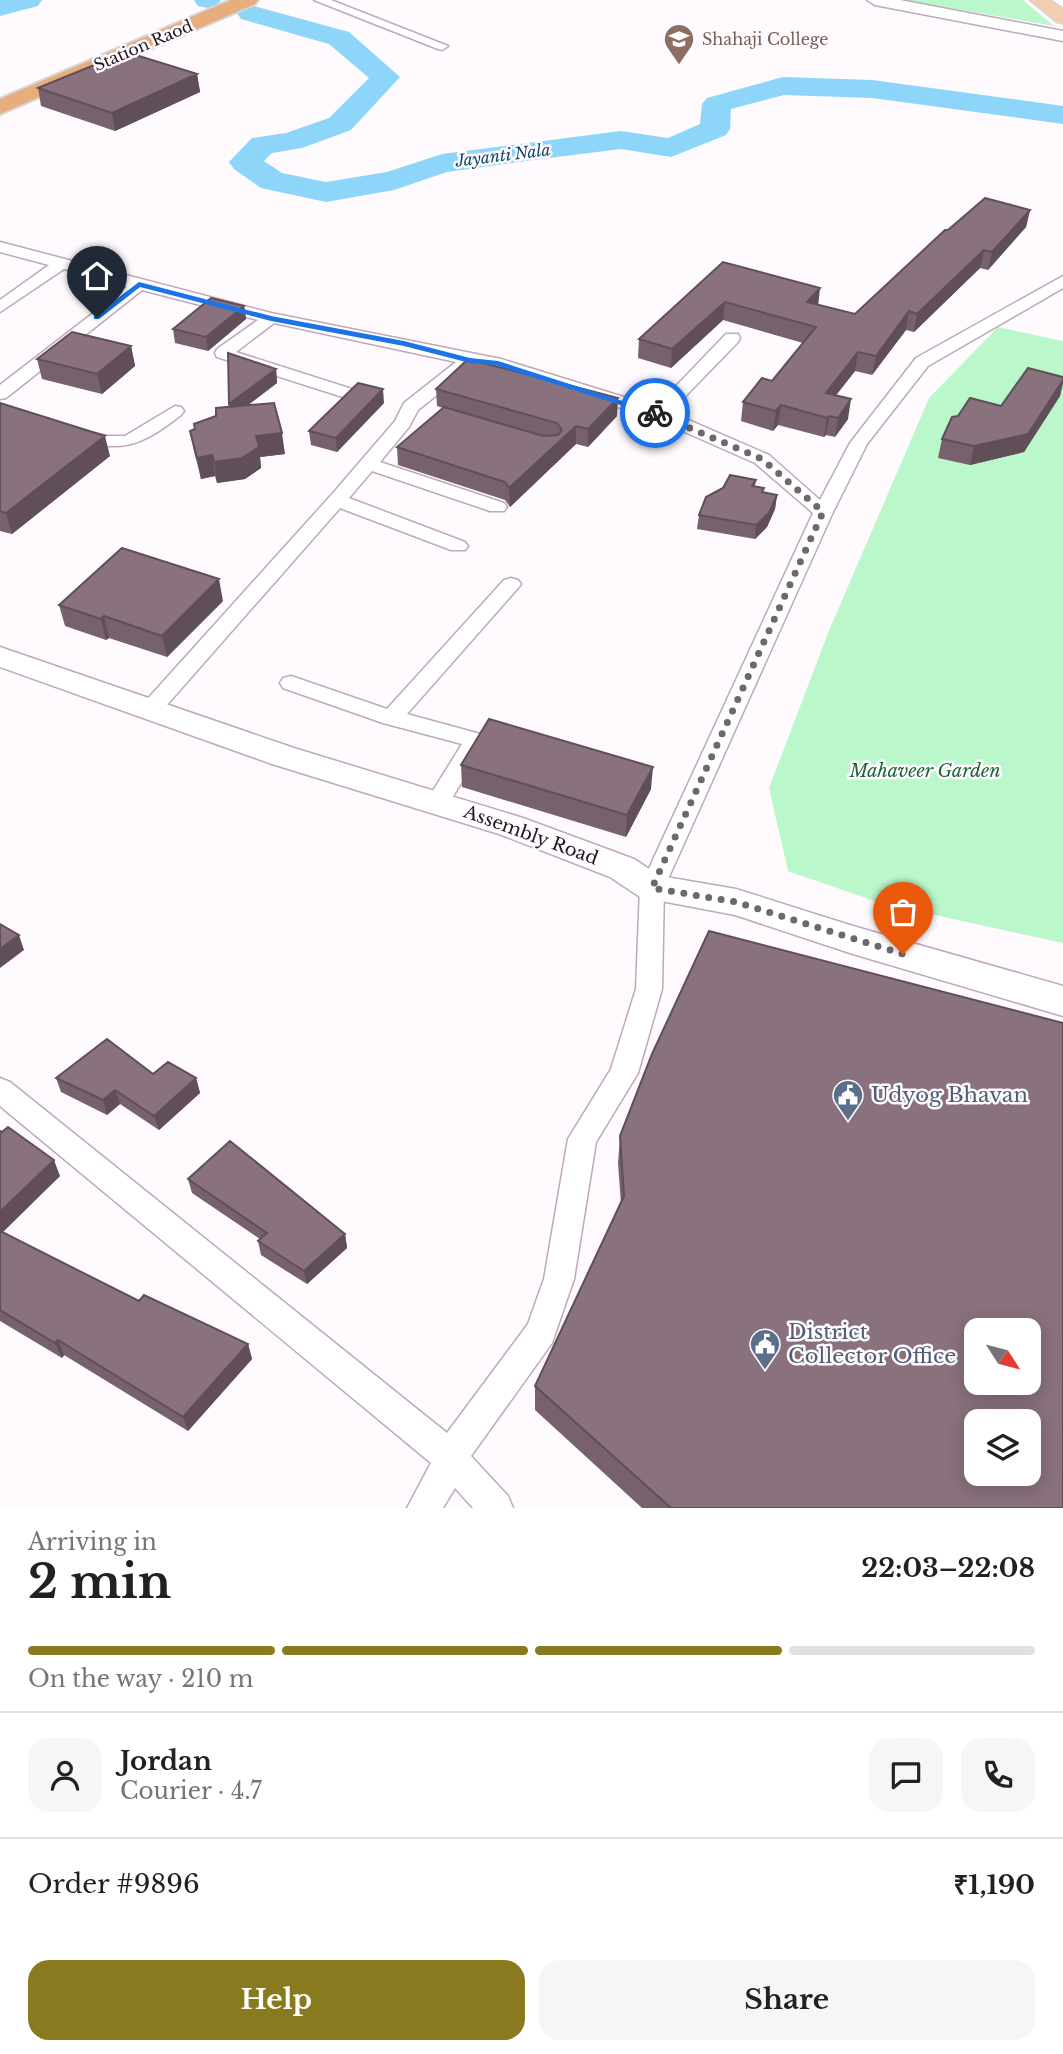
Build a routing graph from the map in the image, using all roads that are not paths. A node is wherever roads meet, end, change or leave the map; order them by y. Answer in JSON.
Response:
{"nodes":[{"id":1,"x":231,"y":0,"type":"edge"},
{"id":2,"x":248,"y":0,"type":"edge"},
{"id":3,"x":320,"y":0,"type":"edge"},
{"id":4,"x":875,"y":0,"type":"edge"},
{"id":5,"x":1039,"y":0,"type":"edge"},
{"id":6,"x":1063,"y":18,"type":"edge"},
{"id":7,"x":1063,"y":36,"type":"edge"},
{"id":8,"x":442,"y":46,"type":"dead end"},
{"id":9,"x":0,"y":100,"type":"edge"},
{"id":10,"x":0,"y":107,"type":"edge"},
{"id":11,"x":0,"y":247,"type":"edge"},
{"id":12,"x":63,"y":263,"type":"junction"},
{"id":13,"x":1063,"y":281,"type":"edge"},
{"id":14,"x":139,"y":285,"type":"junction"},
{"id":15,"x":0,"y":307,"type":"edge"},
{"id":16,"x":271,"y":318,"type":"junction"},
{"id":17,"x":732,"y":338,"type":"dead end"},
{"id":18,"x":470,"y":360,"type":"junction"},
{"id":19,"x":0,"y":394,"type":"edge"},
{"id":20,"x":349,"y":394,"type":"edge"},
{"id":21,"x":410,"y":407,"type":"junction"},
{"id":22,"x":175,"y":411,"type":"dead end"},
{"id":23,"x":435,"y":414,"type":"edge"},
{"id":24,"x":659,"y":414,"type":"junction"},
{"id":25,"x":64,"y":431,"type":"edge"},
{"id":26,"x":368,"y":464,"type":"junction"},
{"id":27,"x":337,"y":500,"type":"junction"},
{"id":28,"x":497,"y":507,"type":"dead end"},
{"id":29,"x":823,"y":512,"type":"junction"},
{"id":30,"x":458,"y":546,"type":"dead end"},
{"id":31,"x":511,"y":584,"type":"dead end"},
{"id":32,"x":0,"y":657,"type":"edge"},
{"id":33,"x":291,"y":683,"type":"dead end"},
{"id":34,"x":151,"y":709,"type":"junction"},
{"id":35,"x":391,"y":718,"type":"junction"},
{"id":36,"x":438,"y":802,"type":"junction"},
{"id":37,"x":652,"y":888,"type":"junction"},
{"id":38,"x":1063,"y":1001,"type":"edge"},
{"id":39,"x":0,"y":1090,"type":"edge"},
{"id":40,"x":450,"y":1457,"type":"junction"},
{"id":41,"x":424,"y":1508,"type":"edge"},
{"id":42,"x":496,"y":1508,"type":"edge"}],
"edges":[{"from":1,"to":9,"type":"highway"},
{"from":2,"to":10,"type":"highway","name":"Station Raod"},
{"from":3,"to":8,"type":"street"},
{"from":4,"to":7,"type":"street"},
{"from":5,"to":6,"type":"main road"},
{"from":11,"to":12,"type":"street"},
{"from":12,"to":14,"type":"street"},
{"from":12,"to":15,"type":"street"},
{"from":13,"to":29,"type":"street"},
{"from":14,"to":16,"type":"street"},
{"from":14,"to":19,"type":"street"},
{"from":16,"to":18,"type":"street"},
{"from":16,"to":20,"type":"street"},
{"from":17,"to":24,"type":"street"},
{"from":18,"to":21,"type":"street"},
{"from":18,"to":24,"type":"street"},
{"from":21,"to":23,"type":"street"},
{"from":21,"to":26,"type":"street"},
{"from":22,"to":25,"type":"street"},
{"from":24,"to":29,"type":"street"},
{"from":26,"to":27,"type":"street"},
{"from":26,"to":28,"type":"street"},
{"from":27,"to":30,"type":"street"},
{"from":27,"to":34,"type":"street"},
{"from":29,"to":37,"type":"street"},
{"from":31,"to":35,"type":"street"},
{"from":32,"to":34,"type":"street","name":"Assembly Road"},
{"from":33,"to":35,"type":"street"},
{"from":34,"to":36,"type":"street","name":"Assembly Road"},
{"from":35,"to":36,"type":"street"},
{"from":36,"to":37,"type":"street","name":"Assembly Road"},
{"from":37,"to":38,"type":"street","name":"Assembly Road"},
{"from":37,"to":40,"type":"street"},
{"from":39,"to":40,"type":"street"},
{"from":40,"to":41,"type":"street"},
{"from":40,"to":42,"type":"street"}]}
